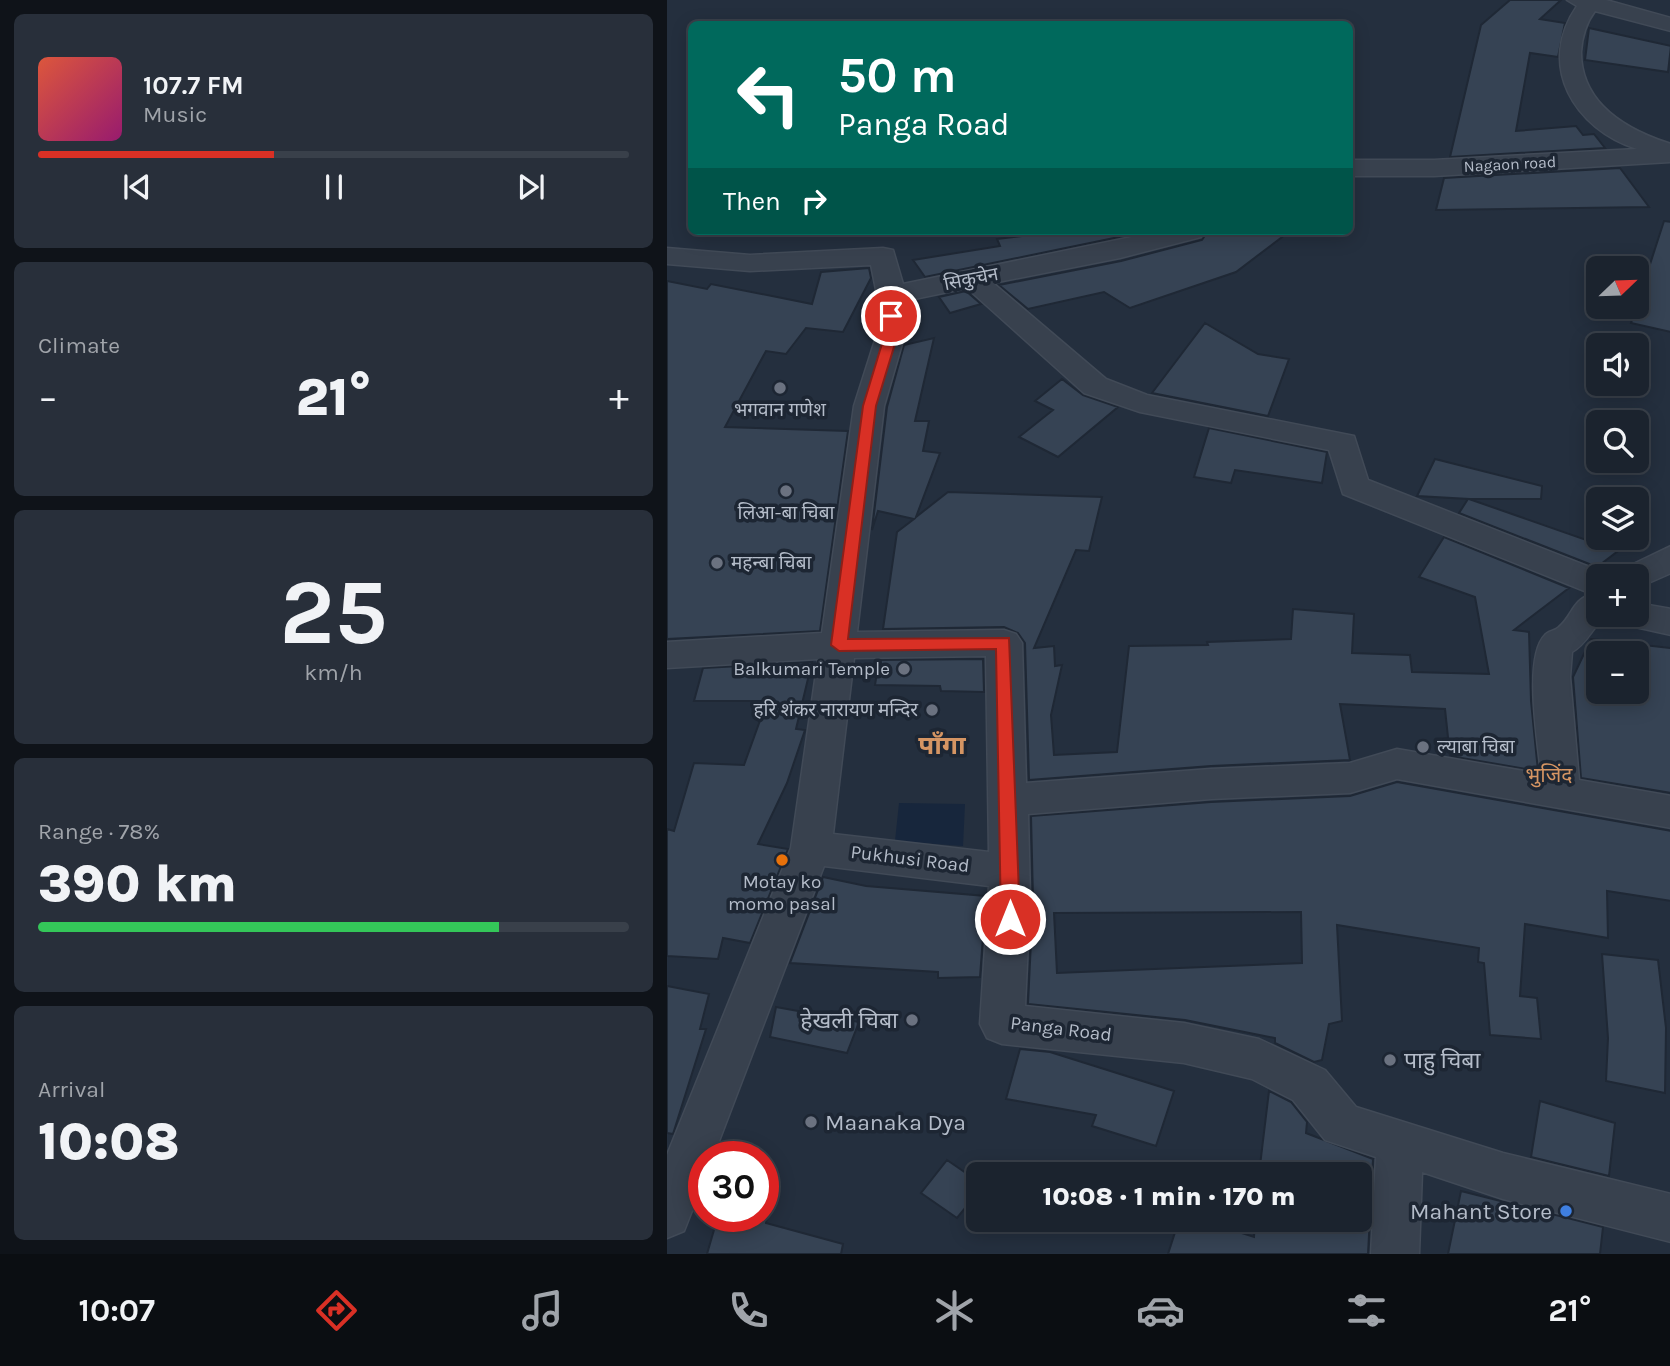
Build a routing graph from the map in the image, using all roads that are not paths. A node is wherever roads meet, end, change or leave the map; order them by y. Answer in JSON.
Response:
{"nodes":[{"id":1,"x":1588,"y":1,"type":"edge"},
{"id":2,"x":1670,"y":25,"type":"edge"},
{"id":3,"x":1670,"y":154,"type":"edge"},
{"id":4,"x":1353,"y":168,"type":"edge"},
{"id":5,"x":1177,"y":235,"type":"edge"},
{"id":6,"x":667,"y":256,"type":"edge"},
{"id":7,"x":971,"y":278,"type":"junction"},
{"id":8,"x":891,"y":295,"type":"junction"},
{"id":9,"x":1670,"y":558,"type":"edge"},
{"id":10,"x":1649,"y":569,"type":"edge"},
{"id":11,"x":1586,"y":596,"type":"edge"},
{"id":12,"x":1586,"y":615,"type":"edge"},
{"id":13,"x":1649,"y":618,"type":"edge"},
{"id":14,"x":1670,"y":622,"type":"edge"},
{"id":15,"x":839,"y":645,"type":"junction"},
{"id":16,"x":667,"y":655,"type":"edge"},
{"id":17,"x":1561,"y":791,"type":"junction"},
{"id":18,"x":1008,"y":800,"type":"junction"},
{"id":19,"x":1670,"y":812,"type":"edge"},
{"id":20,"x":811,"y":848,"type":"junction"},
{"id":21,"x":1010,"y":871,"type":"junction"},
{"id":22,"x":1400,"y":1142,"type":"junction"},
{"id":23,"x":667,"y":1214,"type":"edge"},
{"id":24,"x":1670,"y":1218,"type":"edge"},
{"id":25,"x":1395,"y":1254,"type":"edge"}],
"edges":[{"from":1,"to":2,"type":"street"},
{"from":1,"to":3,"type":"street","name":"Nagaon road"},
{"from":3,"to":4,"type":"street","name":"Nagaon road"},
{"from":5,"to":7,"type":"street","name":"सिकुचेन"},
{"from":6,"to":8,"type":"street"},
{"from":7,"to":8,"type":"street","name":"सिकुचेन"},
{"from":7,"to":11,"type":"street"},
{"from":8,"to":15,"type":"street"},
{"from":9,"to":10,"type":"street"},
{"from":12,"to":17,"type":"street"},
{"from":13,"to":14,"type":"street"},
{"from":15,"to":16,"type":"street","name":"Panga Road"},
{"from":15,"to":18,"type":"street","name":"Panga Road"},
{"from":15,"to":20,"type":"street"},
{"from":17,"to":18,"type":"street"},
{"from":17,"to":19,"type":"street"},
{"from":18,"to":21,"type":"street","name":"Panga Road"},
{"from":20,"to":21,"type":"street","name":"Pukhusi Road"},
{"from":20,"to":23,"type":"street"},
{"from":21,"to":22,"type":"street","name":"Panga Road"},
{"from":22,"to":24,"type":"street","name":"Panga Road"},
{"from":22,"to":25,"type":"street"}]}
